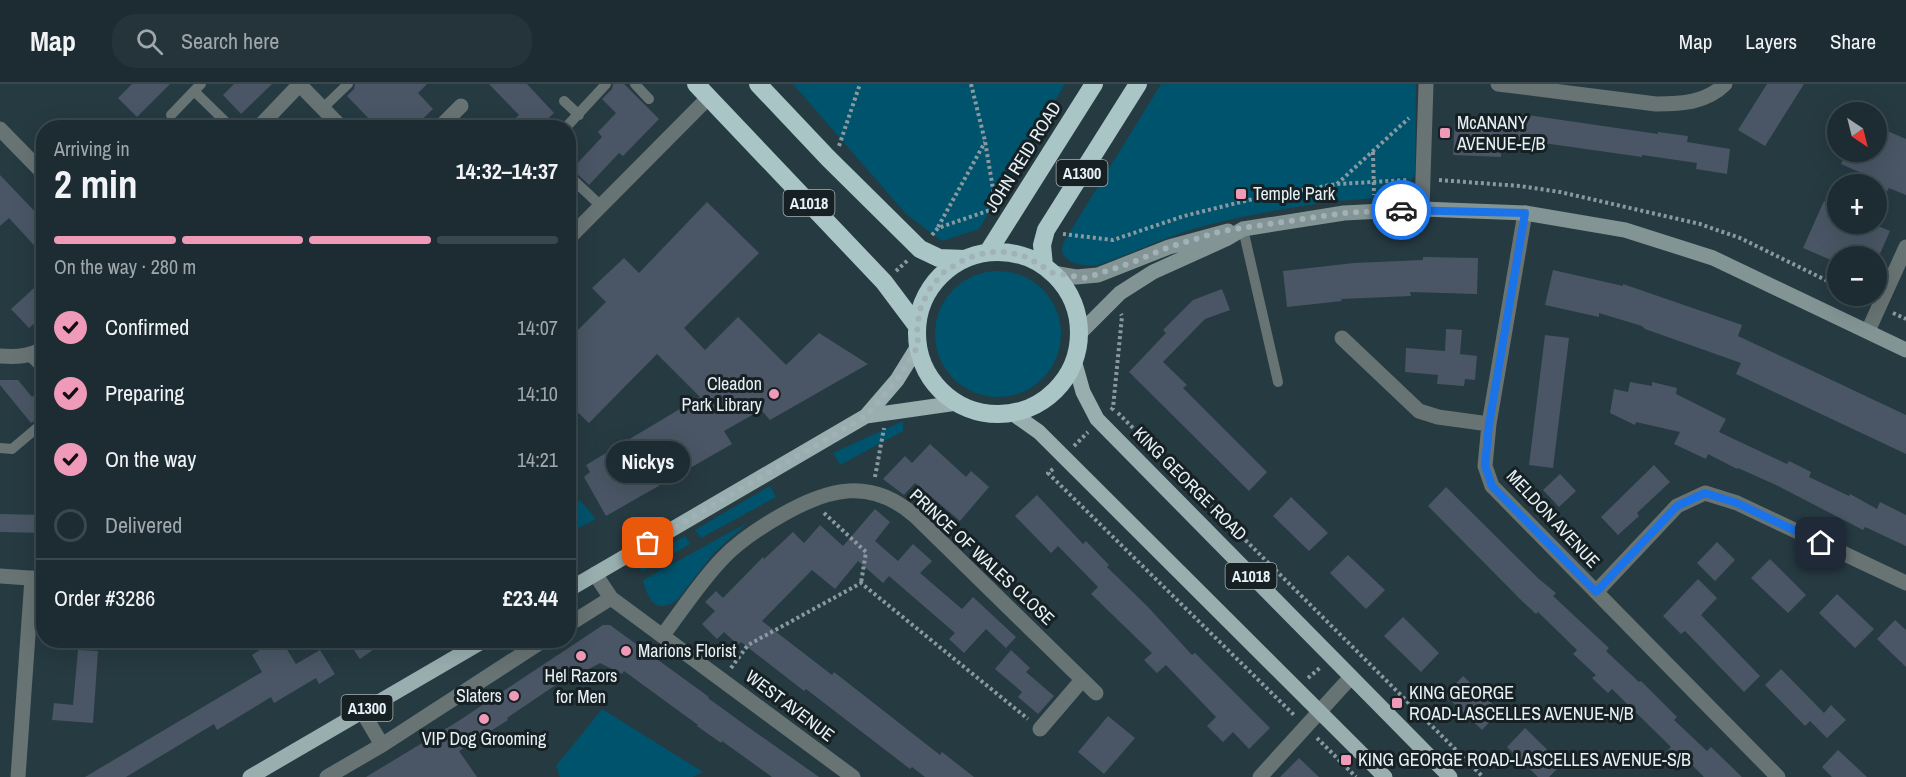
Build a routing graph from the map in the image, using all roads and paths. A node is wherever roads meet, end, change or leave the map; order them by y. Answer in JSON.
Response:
{"nodes":[{"id":1,"x":348,"y":84,"type":"edge"},
{"id":2,"x":606,"y":84,"type":"edge"},
{"id":3,"x":635,"y":84,"type":"edge"},
{"id":4,"x":696,"y":84,"type":"edge"},
{"id":5,"x":758,"y":84,"type":"edge"},
{"id":6,"x":971,"y":84,"type":"edge"},
{"id":7,"x":1094,"y":84,"type":"edge"},
{"id":8,"x":1138,"y":84,"type":"edge"},
{"id":9,"x":1426,"y":84,"type":"edge"},
{"id":10,"x":1498,"y":84,"type":"edge"},
{"id":11,"x":1725,"y":84,"type":"edge"},
{"id":12,"x":299,"y":85,"type":"edge"},
{"id":13,"x":197,"y":87,"type":"edge"},
{"id":14,"x":709,"y":97,"type":"junction"},
{"id":15,"x":649,"y":99,"type":"dead end"},
{"id":16,"x":564,"y":101,"type":"dead end"},
{"id":17,"x":1425,"y":104,"type":"junction"},
{"id":18,"x":461,"y":105,"type":"dead end"},
{"id":19,"x":322,"y":108,"type":"junction"},
{"id":20,"x":171,"y":115,"type":"dead end"},
{"id":21,"x":579,"y":115,"type":"junction"},
{"id":22,"x":225,"y":120,"type":"edge"},
{"id":23,"x":266,"y":120,"type":"edge"},
{"id":24,"x":334,"y":120,"type":"edge"},
{"id":25,"x":447,"y":120,"type":"edge"},
{"id":26,"x":573,"y":120,"type":"edge"},
{"id":27,"x":0,"y":129,"type":"edge"},
{"id":28,"x":985,"y":141,"type":"junction"},
{"id":29,"x":1373,"y":151,"type":"junction"},
{"id":30,"x":36,"y":166,"type":"edge"},
{"id":31,"x":576,"y":183,"type":"edge"},
{"id":32,"x":1002,"y":198,"type":"dead end"},
{"id":33,"x":601,"y":206,"type":"junction"},
{"id":34,"x":996,"y":208,"type":"junction"},
{"id":35,"x":1422,"y":209,"type":"junction"},
{"id":36,"x":1375,"y":211,"type":"junction"},
{"id":37,"x":1525,"y":213,"type":"junction"},
{"id":38,"x":1243,"y":229,"type":"junction"},
{"id":39,"x":576,"y":231,"type":"edge"},
{"id":40,"x":1064,"y":234,"type":"dead end"},
{"id":41,"x":1906,"y":247,"type":"edge"},
{"id":42,"x":920,"y":249,"type":"junction"},
{"id":43,"x":988,"y":252,"type":"junction"},
{"id":44,"x":965,"y":259,"type":"junction"},
{"id":45,"x":1049,"y":269,"type":"junction"},
{"id":46,"x":884,"y":282,"type":"junction"},
{"id":47,"x":1113,"y":300,"type":"junction"},
{"id":48,"x":917,"y":326,"type":"junction"},
{"id":49,"x":1868,"y":331,"type":"junction"},
{"id":50,"x":1079,"y":334,"type":"junction"},
{"id":51,"x":1342,"y":338,"type":"dead end"},
{"id":52,"x":0,"y":346,"type":"edge"},
{"id":53,"x":918,"y":346,"type":"junction"},
{"id":54,"x":1906,"y":350,"type":"edge"},
{"id":55,"x":36,"y":352,"type":"edge"},
{"id":56,"x":0,"y":356,"type":"edge"},
{"id":57,"x":1074,"y":360,"type":"junction"},
{"id":58,"x":1278,"y":382,"type":"dead end"},
{"id":59,"x":957,"y":403,"type":"junction"},
{"id":60,"x":887,"y":413,"type":"junction"},
{"id":61,"x":1012,"y":413,"type":"junction"},
{"id":62,"x":866,"y":416,"type":"junction"},
{"id":63,"x":1489,"y":424,"type":"junction"},
{"id":64,"x":36,"y":429,"type":"edge"},
{"id":65,"x":0,"y":448,"type":"edge"},
{"id":66,"x":873,"y":493,"type":"junction"},
{"id":67,"x":810,"y":501,"type":"junction"},
{"id":68,"x":595,"y":574,"type":"junction"},
{"id":69,"x":0,"y":576,"type":"edge"},
{"id":70,"x":36,"y":578,"type":"edge"},
{"id":71,"x":861,"y":583,"type":"junction"},
{"id":72,"x":1906,"y":583,"type":"edge"},
{"id":73,"x":576,"y":585,"type":"edge"},
{"id":74,"x":1596,"y":592,"type":"junction"},
{"id":75,"x":36,"y":598,"type":"edge"},
{"id":76,"x":611,"y":598,"type":"junction"},
{"id":77,"x":576,"y":620,"type":"edge"},
{"id":78,"x":663,"y":635,"type":"junction"},
{"id":79,"x":1348,"y":643,"type":"junction"},
{"id":80,"x":471,"y":648,"type":"edge"},
{"id":81,"x":532,"y":648,"type":"edge"},
{"id":82,"x":1332,"y":658,"type":"junction"},
{"id":83,"x":1351,"y":677,"type":"junction"},
{"id":84,"x":722,"y":680,"type":"junction"},
{"id":85,"x":1082,"y":680,"type":"junction"},
{"id":86,"x":1296,"y":688,"type":"junction"},
{"id":87,"x":1096,"y":693,"type":"dead end"},
{"id":88,"x":1280,"y":701,"type":"dead end"},
{"id":89,"x":362,"y":711,"type":"junction"},
{"id":90,"x":1320,"y":712,"type":"junction"},
{"id":91,"x":1417,"y":712,"type":"junction"},
{"id":92,"x":1401,"y":728,"type":"junction"},
{"id":93,"x":1040,"y":729,"type":"joint"},
{"id":94,"x":382,"y":745,"type":"junction"},
{"id":95,"x":1369,"y":761,"type":"junction"},
{"id":96,"x":1355,"y":776,"type":"edge"},
{"id":97,"x":18,"y":777,"type":"edge"},
{"id":98,"x":250,"y":777,"type":"edge"},
{"id":99,"x":327,"y":777,"type":"edge"},
{"id":100,"x":853,"y":777,"type":"edge"},
{"id":101,"x":1260,"y":777,"type":"edge"},
{"id":102,"x":1386,"y":777,"type":"edge"},
{"id":103,"x":1450,"y":777,"type":"edge"},
{"id":104,"x":1483,"y":777,"type":"edge"},
{"id":105,"x":1779,"y":777,"type":"edge"}],
"edges":[{"from":1,"to":19,"type":"lane"},
{"from":2,"to":21,"type":"lane"},
{"from":3,"to":15,"type":"lane"},
{"from":4,"to":14,"type":"highway","number":"A1018"},
{"from":5,"to":42,"type":"highway","number":"A1018"},
{"from":6,"to":28,"type":"path"},
{"from":7,"to":43,"type":"highway","name":"JOHN REID ROAD","number":"A1300"},
{"from":8,"to":45,"type":"highway","number":"A1300"},
{"from":9,"to":17,"type":"street"},
{"from":10,"to":11,"type":"street"},
{"from":12,"to":19,"type":"street"},
{"from":12,"to":23,"type":"street"},
{"from":13,"to":20,"type":"lane"},
{"from":13,"to":22,"type":"lane"},
{"from":14,"to":33,"type":"street"},
{"from":14,"to":46,"type":"highway","number":"A1018"},
{"from":16,"to":21,"type":"lane"},
{"from":17,"to":29,"type":"path"},
{"from":17,"to":35,"type":"street"},
{"from":18,"to":25,"type":"street"},
{"from":19,"to":24,"type":"street"},
{"from":21,"to":26,"type":"lane"},
{"from":27,"to":30,"type":"street"},
{"from":28,"to":34,"type":"path"},
{"from":28,"to":34,"type":"path"},
{"from":29,"to":36,"type":"path"},
{"from":29,"to":40,"type":"path"},
{"from":31,"to":33,"type":"lane"},
{"from":32,"to":34,"type":"path"},
{"from":33,"to":39,"type":"street"},
{"from":35,"to":36,"type":"street"},
{"from":35,"to":37,"type":"street"},
{"from":36,"to":38,"type":"street"},
{"from":37,"to":49,"type":"street"},
{"from":37,"to":63,"type":"street","name":"MELDON AVENUE"},
{"from":38,"to":45,"type":"street"},
{"from":38,"to":47,"type":"street"},
{"from":38,"to":58,"type":"lane"},
{"from":41,"to":49,"type":"street"},
{"from":42,"to":44,"type":"highway","number":"A1018"},
{"from":42,"to":46,"type":"path"},
{"from":43,"to":44,"type":"highway"},
{"from":43,"to":45,"type":"highway"},
{"from":44,"to":48,"type":"highway"},
{"from":45,"to":50,"type":"highway"},
{"from":46,"to":48,"type":"highway","number":"A1018"},
{"from":47,"to":50,"type":"street"},
{"from":47,"to":79,"type":"path"},
{"from":48,"to":53,"type":"highway"},
{"from":49,"to":54,"type":"street"},
{"from":50,"to":57,"type":"highway"},
{"from":51,"to":63,"type":"street"},
{"from":52,"to":56,"type":"lane"},
{"from":53,"to":59,"type":"highway"},
{"from":53,"to":62,"type":"main road"},
{"from":55,"to":56,"type":"street"},
{"from":57,"to":61,"type":"highway"},
{"from":57,"to":82,"type":"main road","name":"KING GEORGE ROAD","number":"A1018"},
{"from":59,"to":60,"type":"main road"},
{"from":59,"to":61,"type":"highway"},
{"from":60,"to":62,"type":"main road"},
{"from":60,"to":66,"type":"path"},
{"from":61,"to":86,"type":"main road","number":"A1018"},
{"from":62,"to":68,"type":"main road"},
{"from":63,"to":74,"type":"street","name":"MELDON AVENUE"},
{"from":64,"to":65,"type":"lane"},
{"from":66,"to":67,"type":"street","name":"PRINCE OF WALES CLOSE"},
{"from":66,"to":85,"type":"street","name":"PRINCE OF WALES CLOSE"},
{"from":67,"to":71,"type":"path"},
{"from":67,"to":78,"type":"street","name":"PRINCE OF WALES CLOSE"},
{"from":68,"to":73,"type":"main road"},
{"from":68,"to":76,"type":"street","name":"WEST AVENUE"},
{"from":69,"to":70,"type":"street"},
{"from":71,"to":84,"type":"path"},
{"from":71,"to":93,"type":"path"},
{"from":72,"to":74,"type":"street"},
{"from":74,"to":105,"type":"street","name":"MELDON AVENUE"},
{"from":75,"to":97,"type":"street"},
{"from":76,"to":77,"type":"street"},
{"from":76,"to":78,"type":"street","name":"WEST AVENUE"},
{"from":78,"to":84,"type":"street","name":"WEST AVENUE"},
{"from":79,"to":82,"type":"path"},
{"from":79,"to":91,"type":"path"},
{"from":80,"to":89,"type":"main road","number":"A1300"},
{"from":81,"to":94,"type":"street"},
{"from":82,"to":83,"type":"main road","name":"KING GEORGE ROAD","number":"A1018"},
{"from":82,"to":86,"type":"path"},
{"from":83,"to":90,"type":"street"},
{"from":83,"to":92,"type":"main road","name":"KING GEORGE ROAD","number":"A1018"},
{"from":84,"to":100,"type":"street","name":"WEST AVENUE"},
{"from":85,"to":87,"type":"street","name":"PRINCE OF WALES CLOSE"},
{"from":85,"to":93,"type":"street"},
{"from":86,"to":88,"type":"path"},
{"from":86,"to":90,"type":"main road","number":"A1018"},
{"from":89,"to":94,"type":"street"},
{"from":89,"to":98,"type":"main road","number":"A1300"},
{"from":90,"to":95,"type":"main road","number":"A1018"},
{"from":90,"to":101,"type":"street"},
{"from":91,"to":92,"type":"path"},
{"from":91,"to":104,"type":"path"},
{"from":92,"to":103,"type":"main road","name":"KING GEORGE ROAD","number":"A1018"},
{"from":94,"to":99,"type":"street"},
{"from":95,"to":96,"type":"path"},
{"from":95,"to":102,"type":"main road","number":"A1018"}]}
